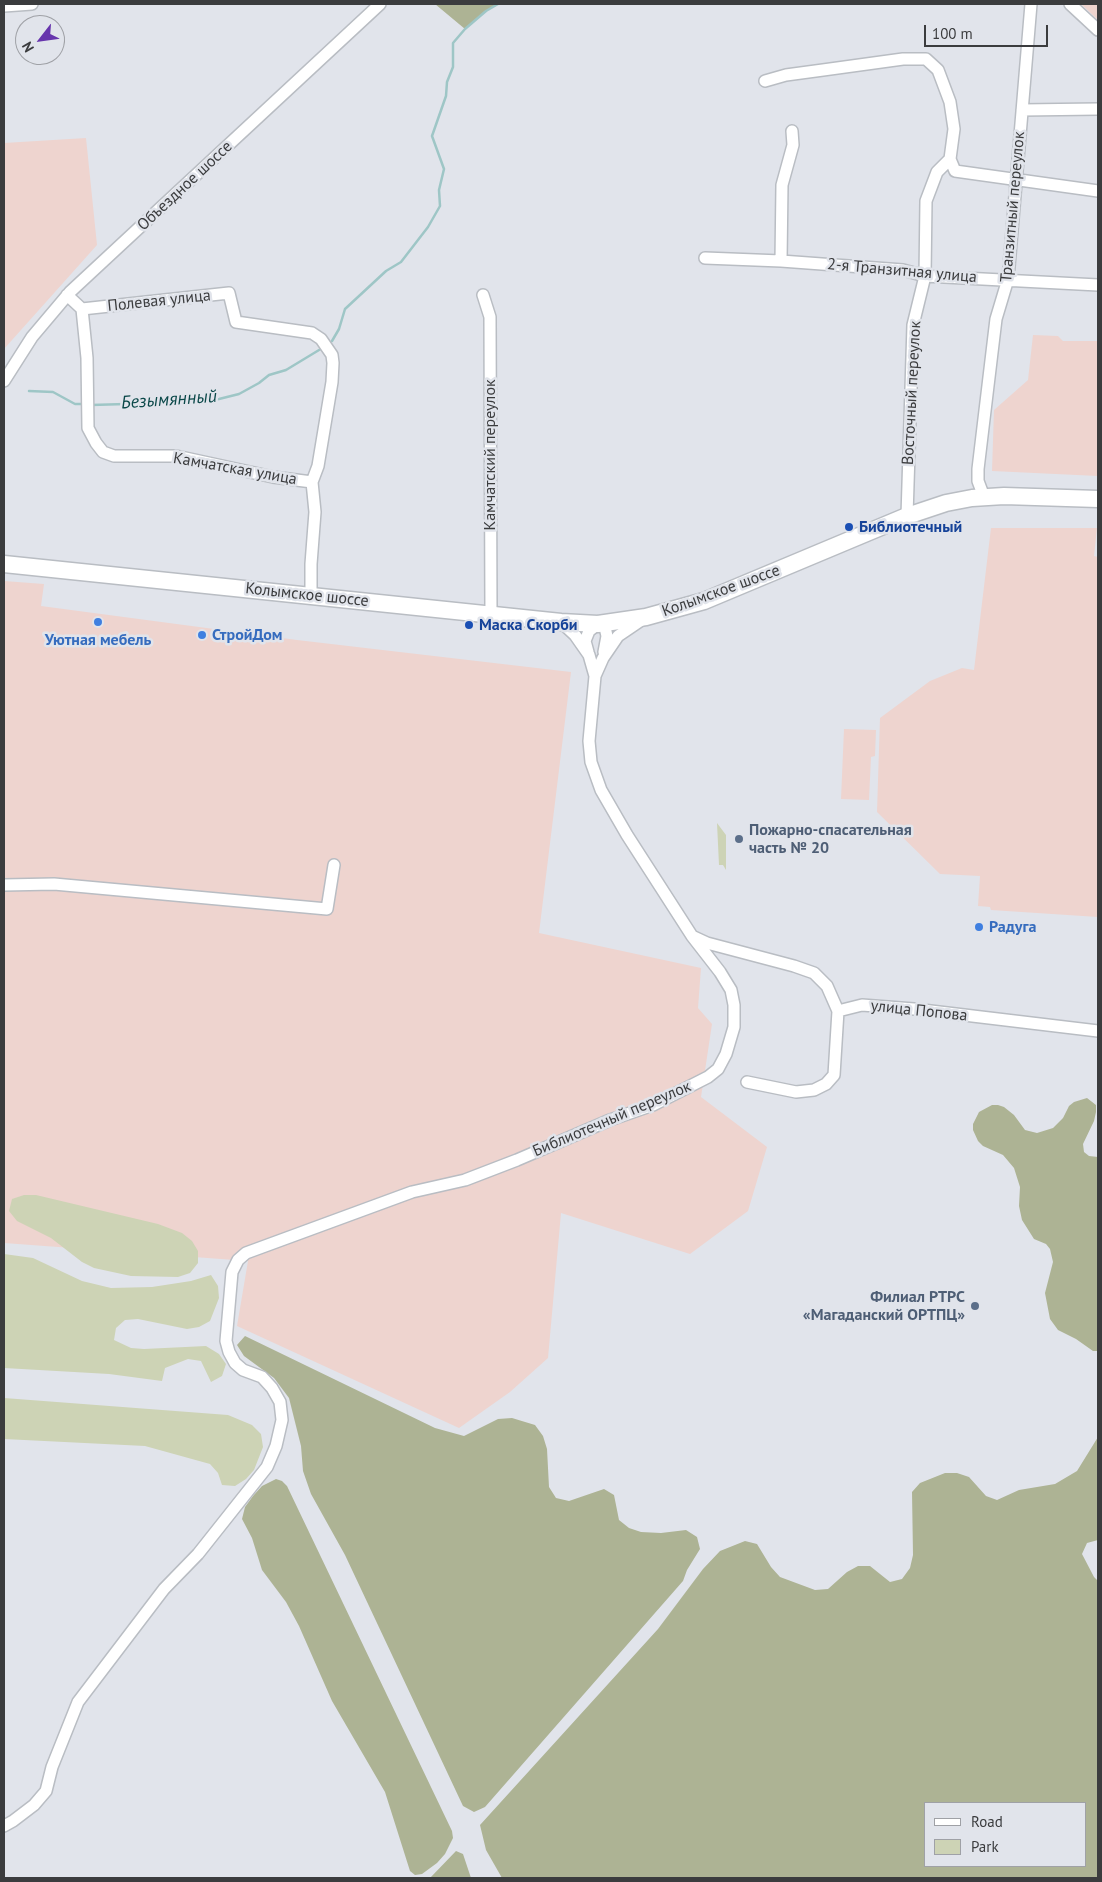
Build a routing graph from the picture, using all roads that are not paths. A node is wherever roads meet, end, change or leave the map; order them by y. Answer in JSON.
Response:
{"nodes":[{"id":1,"x":32,"y":4,"type":"edge"},
{"id":2,"x":380,"y":4,"type":"edge"},
{"id":3,"x":1030,"y":4,"type":"edge"},
{"id":4,"x":1070,"y":4,"type":"edge"},
{"id":5,"x":4,"y":6,"type":"edge"},
{"id":6,"x":1098,"y":30,"type":"edge"},
{"id":7,"x":765,"y":81,"type":"dead end"},
{"id":8,"x":1098,"y":109,"type":"edge"},
{"id":9,"x":1022,"y":110,"type":"junction"},
{"id":10,"x":792,"y":131,"type":"dead end"},
{"id":11,"x":950,"y":159,"type":"junction"},
{"id":12,"x":1016,"y":181,"type":"junction"},
{"id":13,"x":1098,"y":191,"type":"edge"},
{"id":14,"x":705,"y":258,"type":"dead end"},
{"id":15,"x":781,"y":261,"type":"junction"},
{"id":16,"x":925,"y":276,"type":"junction"},
{"id":17,"x":1008,"y":279,"type":"junction"},
{"id":18,"x":1098,"y":285,"type":"edge"},
{"id":19,"x":67,"y":295,"type":"junction"},
{"id":20,"x":483,"y":295,"type":"dead end"},
{"id":21,"x":82,"y":309,"type":"junction"},
{"id":22,"x":4,"y":381,"type":"edge"},
{"id":23,"x":312,"y":482,"type":"junction"},
{"id":24,"x":984,"y":497,"type":"junction"},
{"id":25,"x":1098,"y":498,"type":"edge"},
{"id":26,"x":907,"y":516,"type":"junction"},
{"id":27,"x":4,"y":564,"type":"edge"},
{"id":28,"x":311,"y":596,"type":"junction"},
{"id":29,"x":491,"y":615,"type":"junction"},
{"id":30,"x":646,"y":617,"type":"junction"},
{"id":31,"x":560,"y":622,"type":"junction"},
{"id":32,"x":601,"y":623,"type":"junction"},
{"id":33,"x":589,"y":655,"type":"junction"},
{"id":34,"x":603,"y":658,"type":"junction"},
{"id":35,"x":595,"y":676,"type":"junction"},
{"id":36,"x":334,"y":865,"type":"dead end"},
{"id":37,"x":4,"y":885,"type":"edge"},
{"id":38,"x":692,"y":936,"type":"junction"},
{"id":39,"x":838,"y":1011,"type":"junction"},
{"id":40,"x":1098,"y":1031,"type":"edge"},
{"id":41,"x":747,"y":1082,"type":"dead end"},
{"id":42,"x":4,"y":1826,"type":"edge"}],
"edges":[{"from":1,"to":5,"type":"street"},
{"from":2,"to":19,"type":"street","name":"Объездное шоссе"},
{"from":3,"to":9,"type":"street","name":"Транзитный переулок"},
{"from":4,"to":6,"type":"street"},
{"from":7,"to":11,"type":"street"},
{"from":8,"to":9,"type":"street"},
{"from":9,"to":12,"type":"street","name":"Транзитный переулок"},
{"from":10,"to":15,"type":"street"},
{"from":11,"to":12,"type":"street"},
{"from":11,"to":16,"type":"street","name":"Восточный переулок"},
{"from":12,"to":13,"type":"street"},
{"from":12,"to":17,"type":"street","name":"Транзитный переулок"},
{"from":14,"to":15,"type":"street","name":"2-я Транзитная улица"},
{"from":15,"to":16,"type":"street","name":"2-я Транзитная улица"},
{"from":16,"to":17,"type":"street","name":"2-я Транзитная улица"},
{"from":16,"to":26,"type":"street","name":"Восточный переулок"},
{"from":17,"to":18,"type":"street","name":"2-я Транзитная улица"},
{"from":17,"to":24,"type":"street","name":"Транзитный переулок"},
{"from":19,"to":21,"type":"street"},
{"from":19,"to":22,"type":"street","name":"Объездное шоссе"},
{"from":20,"to":29,"type":"street","name":"Камчатский переулок"},
{"from":21,"to":23,"type":"street","name":"Камчатская улица"},
{"from":21,"to":23,"type":"street","name":"Полевая улица"},
{"from":23,"to":28,"type":"street","name":"Камчатская улица"},
{"from":24,"to":25,"type":"highway","name":"Колымское шоссе"},
{"from":24,"to":26,"type":"highway","name":"Колымское шоссе"},
{"from":26,"to":30,"type":"highway","name":"Колымское шоссе"},
{"from":27,"to":28,"type":"highway","name":"Колымское шоссе"},
{"from":28,"to":29,"type":"highway","name":"Колымское шоссе"},
{"from":29,"to":31,"type":"highway","name":"Колымское шоссе"},
{"from":30,"to":32,"type":"highway","name":"Колымское шоссе"},
{"from":30,"to":34,"type":"street","name":"Библиотечный переулок"},
{"from":31,"to":32,"type":"highway","name":"Колымское шоссе"},
{"from":31,"to":33,"type":"street","name":"Библиотечный переулок"},
{"from":32,"to":33,"type":"street"},
{"from":32,"to":34,"type":"street"},
{"from":33,"to":35,"type":"street","name":"Библиотечный переулок"},
{"from":34,"to":35,"type":"street","name":"Библиотечный переулок"},
{"from":35,"to":38,"type":"street","name":"Библиотечный переулок"},
{"from":36,"to":37,"type":"street"},
{"from":38,"to":39,"type":"street"},
{"from":38,"to":42,"type":"street","name":"Библиотечный переулок"},
{"from":39,"to":40,"type":"street","name":"улица Попова"},
{"from":39,"to":41,"type":"street"}]}
